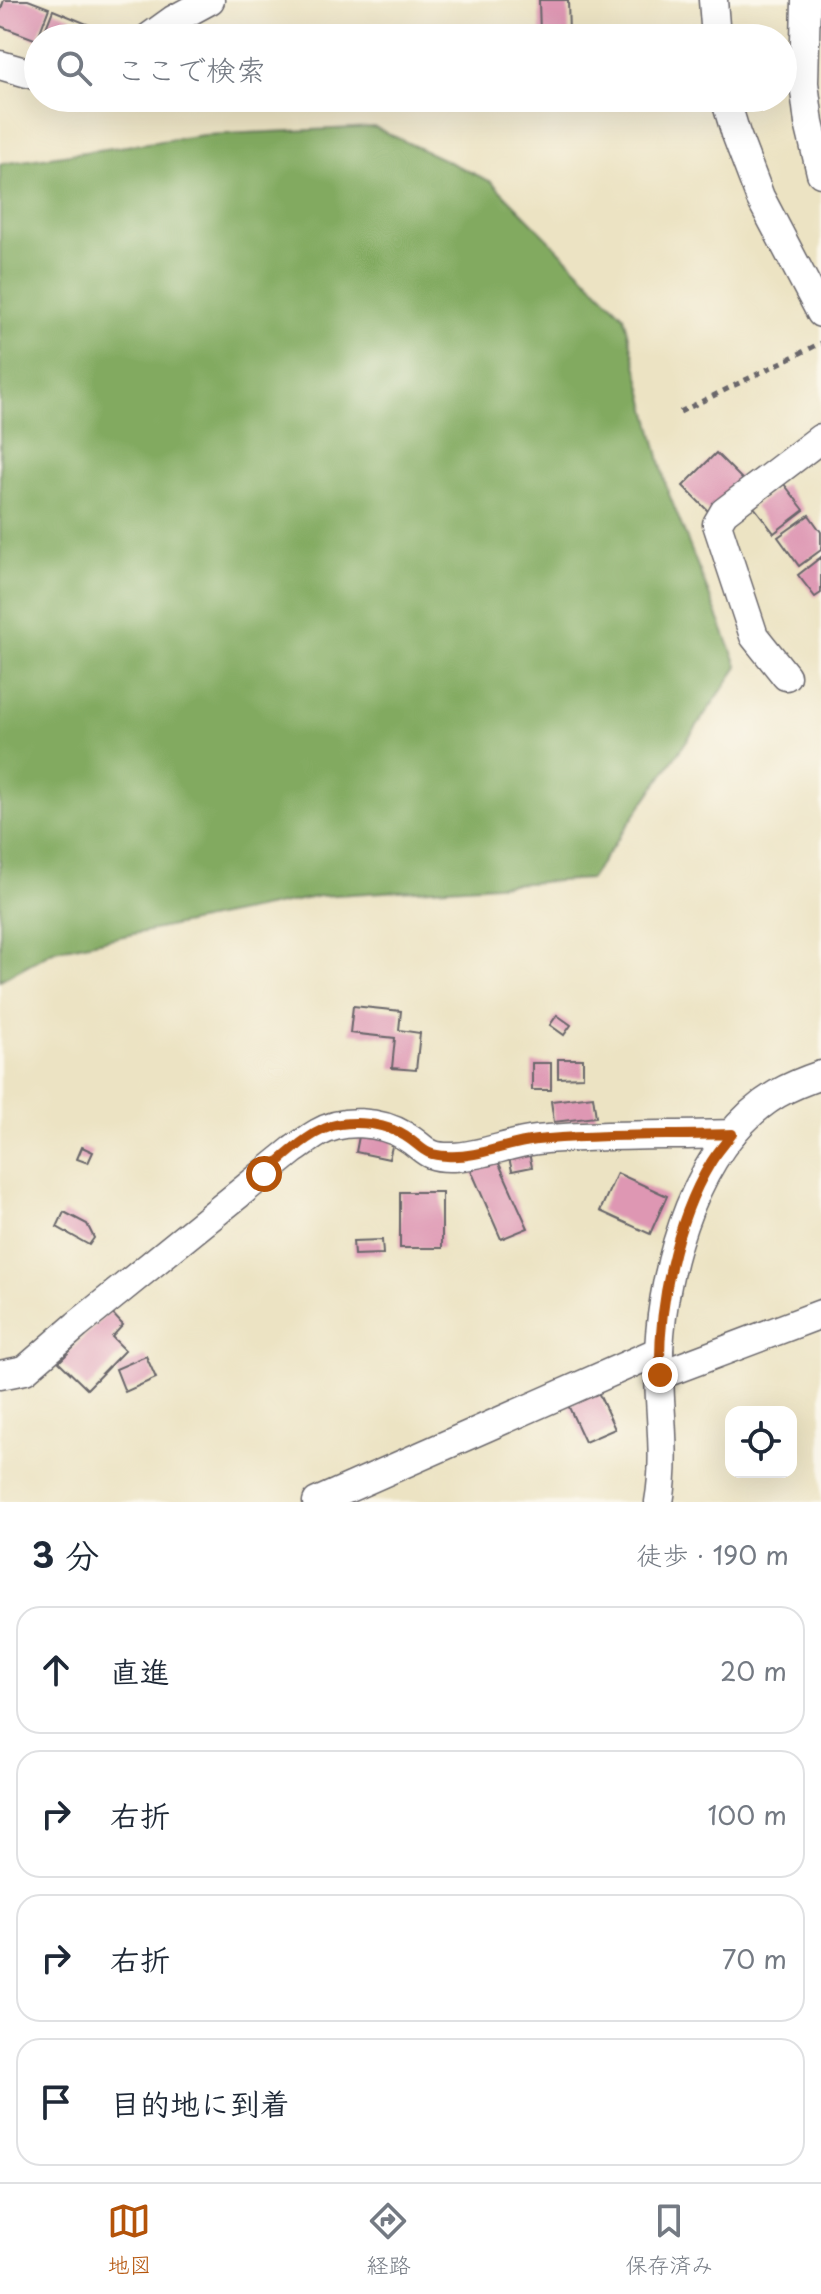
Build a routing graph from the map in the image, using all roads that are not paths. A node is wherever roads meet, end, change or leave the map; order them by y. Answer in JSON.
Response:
{"nodes":[{"id":1,"x":210,"y":0,"type":"edge"},
{"id":2,"x":713,"y":0,"type":"edge"},
{"id":3,"x":806,"y":0,"type":"edge"},
{"id":4,"x":167,"y":24,"type":"edge"},
{"id":5,"x":715,"y":24,"type":"edge"},
{"id":6,"x":814,"y":38,"type":"edge"},
{"id":7,"x":0,"y":65,"type":"edge"},
{"id":8,"x":24,"y":72,"type":"edge"},
{"id":9,"x":729,"y":112,"type":"edge"},
{"id":10,"x":821,"y":173,"type":"edge"},
{"id":11,"x":821,"y":313,"type":"edge"},
{"id":12,"x":821,"y":438,"type":"edge"},
{"id":13,"x":786,"y":676,"type":"dead end"},
{"id":14,"x":821,"y":1075,"type":"edge"},
{"id":15,"x":732,"y":1134,"type":"junction"},
{"id":16,"x":821,"y":1314,"type":"edge"},
{"id":17,"x":659,"y":1363,"type":"junction"},
{"id":18,"x":0,"y":1375,"type":"edge"},
{"id":19,"x":317,"y":1502,"type":"edge"},
{"id":20,"x":659,"y":1502,"type":"edge"}],
"edges":[{"from":1,"to":4,"type":"street"},
{"from":2,"to":5,"type":"street"},
{"from":3,"to":6,"type":"street"},
{"from":6,"to":10,"type":"street"},
{"from":7,"to":8,"type":"street"},
{"from":9,"to":11,"type":"street"},
{"from":12,"to":13,"type":"street"},
{"from":14,"to":15,"type":"street"},
{"from":15,"to":17,"type":"street"},
{"from":15,"to":18,"type":"street"},
{"from":16,"to":17,"type":"street"},
{"from":17,"to":19,"type":"street"},
{"from":17,"to":20,"type":"street"}]}
